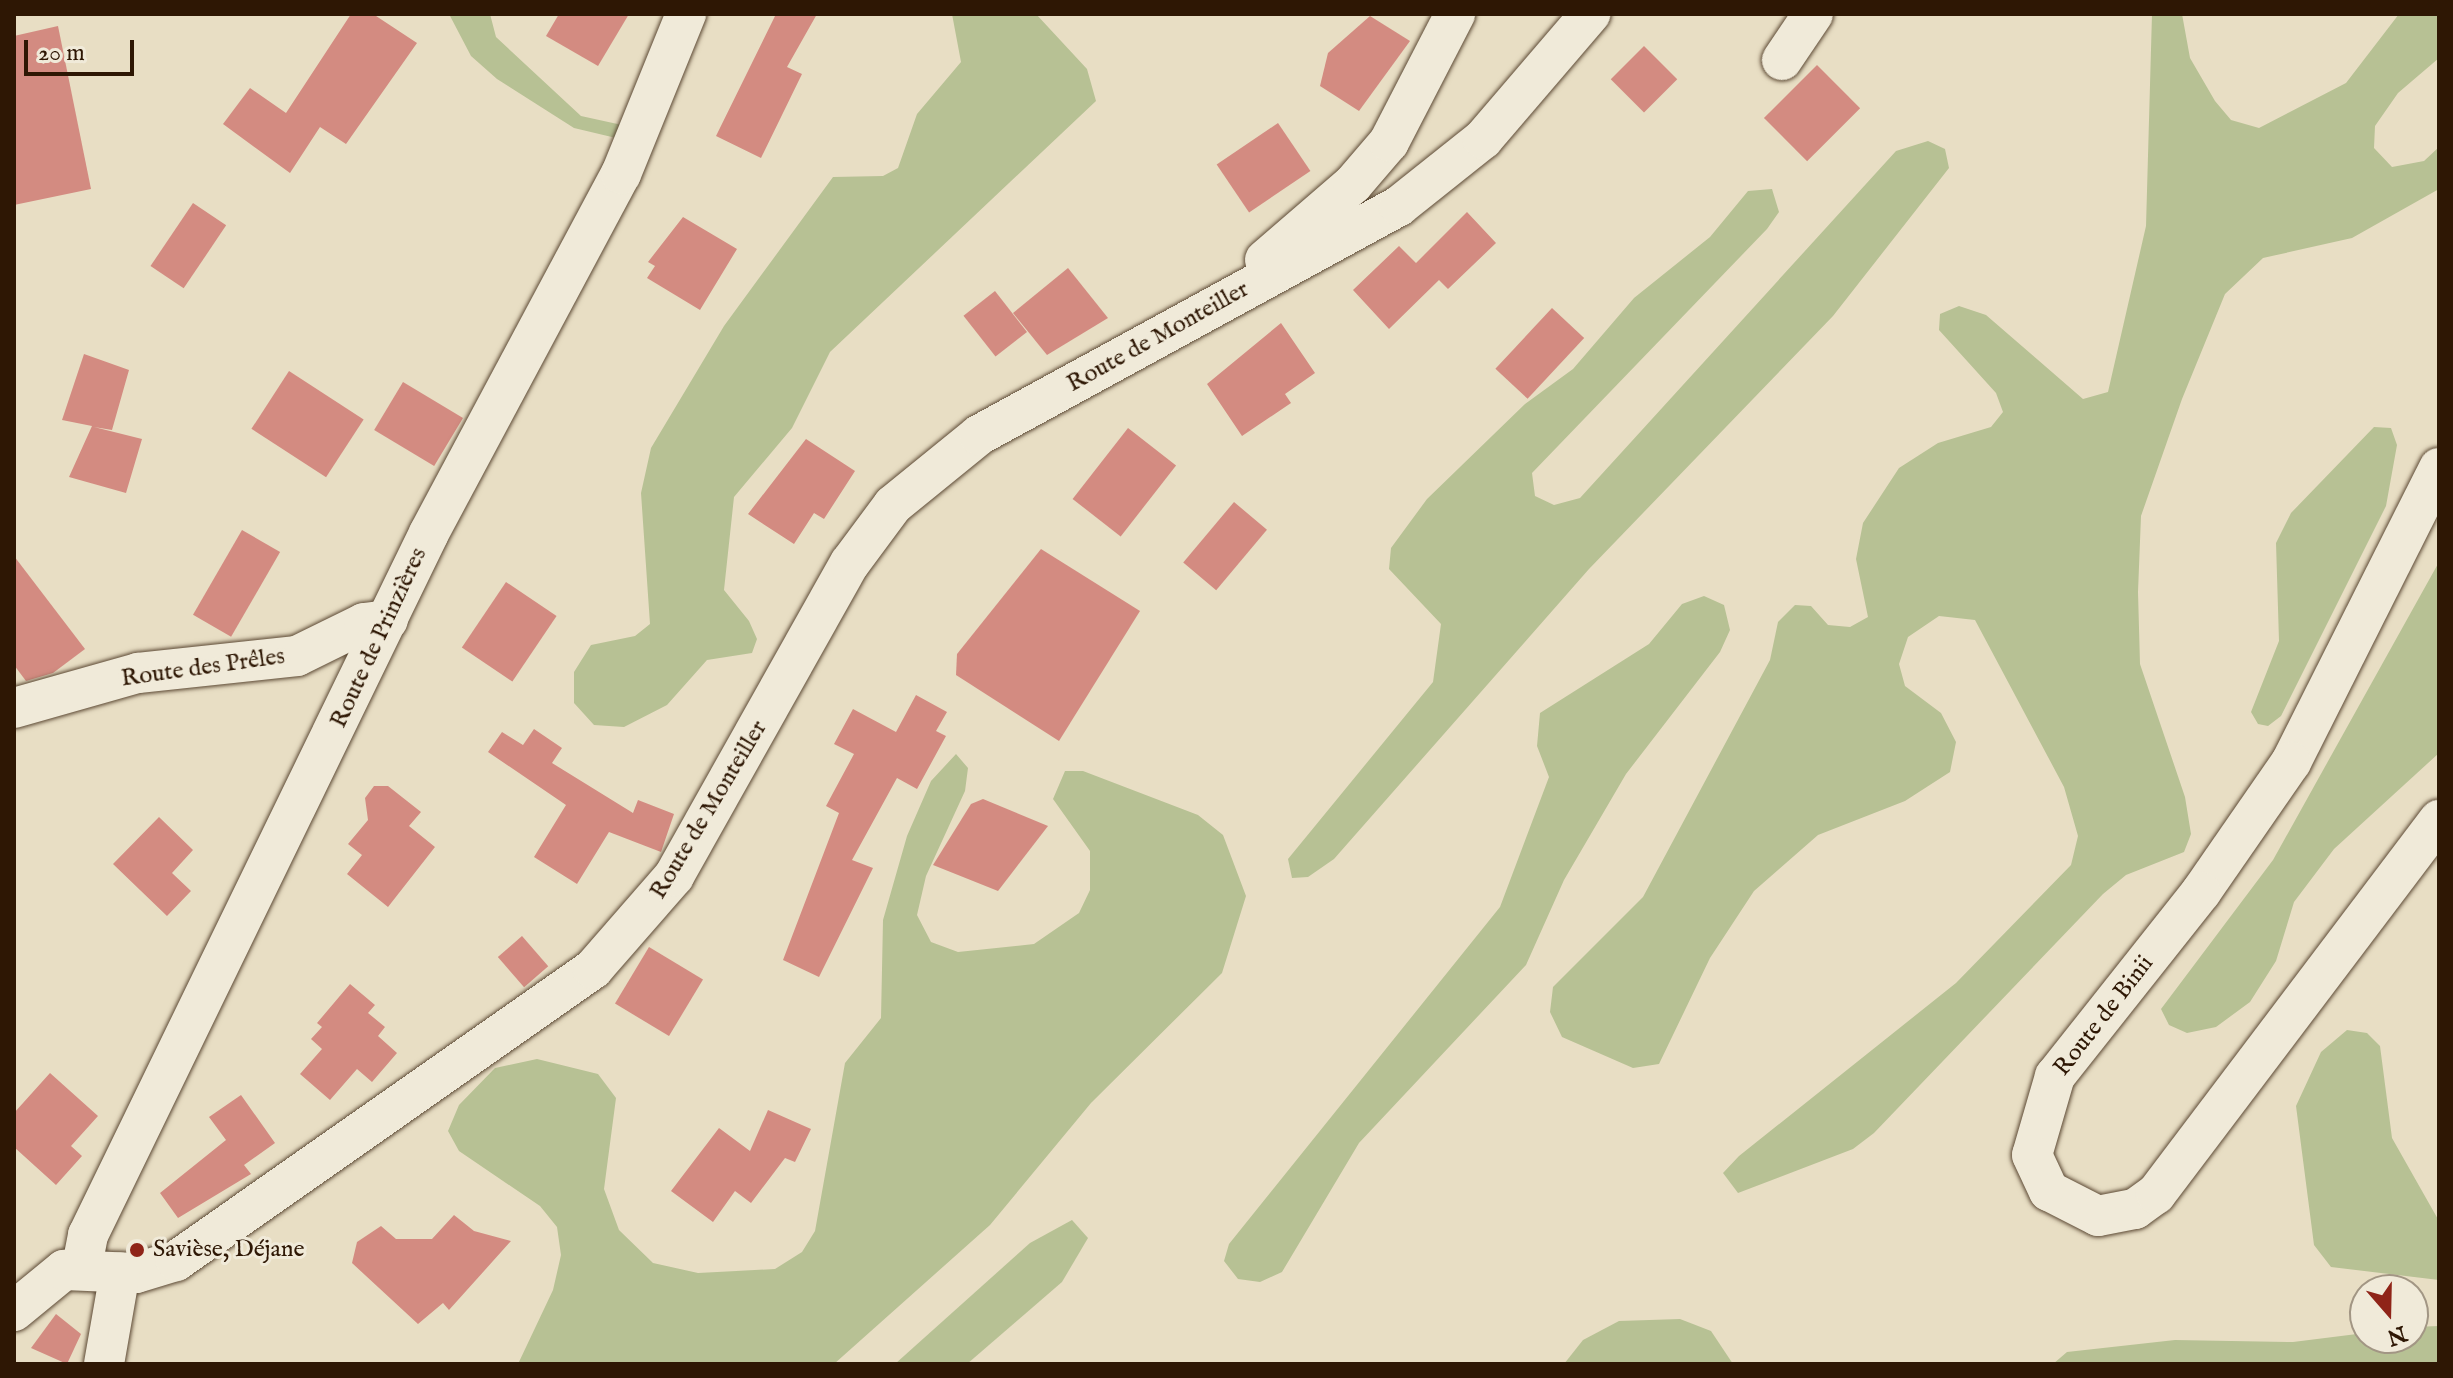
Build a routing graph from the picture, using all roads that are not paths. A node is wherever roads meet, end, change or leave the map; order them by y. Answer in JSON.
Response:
{"nodes":[{"id":1,"x":686,"y":14,"type":"edge"},
{"id":2,"x":1455,"y":14,"type":"edge"},
{"id":3,"x":1590,"y":14,"type":"edge"},
{"id":4,"x":1813,"y":14,"type":"edge"},
{"id":5,"x":1782,"y":60,"type":"dead end"},
{"id":6,"x":1261,"y":281,"type":"junction"},
{"id":7,"x":2439,"y":468,"type":"edge"},
{"id":8,"x":388,"y":620,"type":"junction"},
{"id":9,"x":14,"y":708,"type":"edge"},
{"id":10,"x":2439,"y":820,"type":"edge"},
{"id":11,"x":100,"y":1269,"type":"junction"},
{"id":12,"x":14,"y":1311,"type":"edge"},
{"id":13,"x":104,"y":1364,"type":"edge"}],
"edges":[{"from":1,"to":8,"type":"street","name":"Route de Prinzières"},
{"from":2,"to":6,"type":"street","name":"Route de Monteiller"},
{"from":3,"to":6,"type":"street","name":"Route de Monteiller"},
{"from":4,"to":5,"type":"street"},
{"from":6,"to":11,"type":"street","name":"Route de Monteiller"},
{"from":7,"to":10,"type":"street","name":"Route de Binii"},
{"from":8,"to":9,"type":"street","name":"Route des Prêles"},
{"from":8,"to":11,"type":"street","name":"Route de Prinzières"},
{"from":11,"to":12,"type":"street","name":"Route de Monteiller"},
{"from":11,"to":13,"type":"street","name":"Route de Prinzières"}]}
